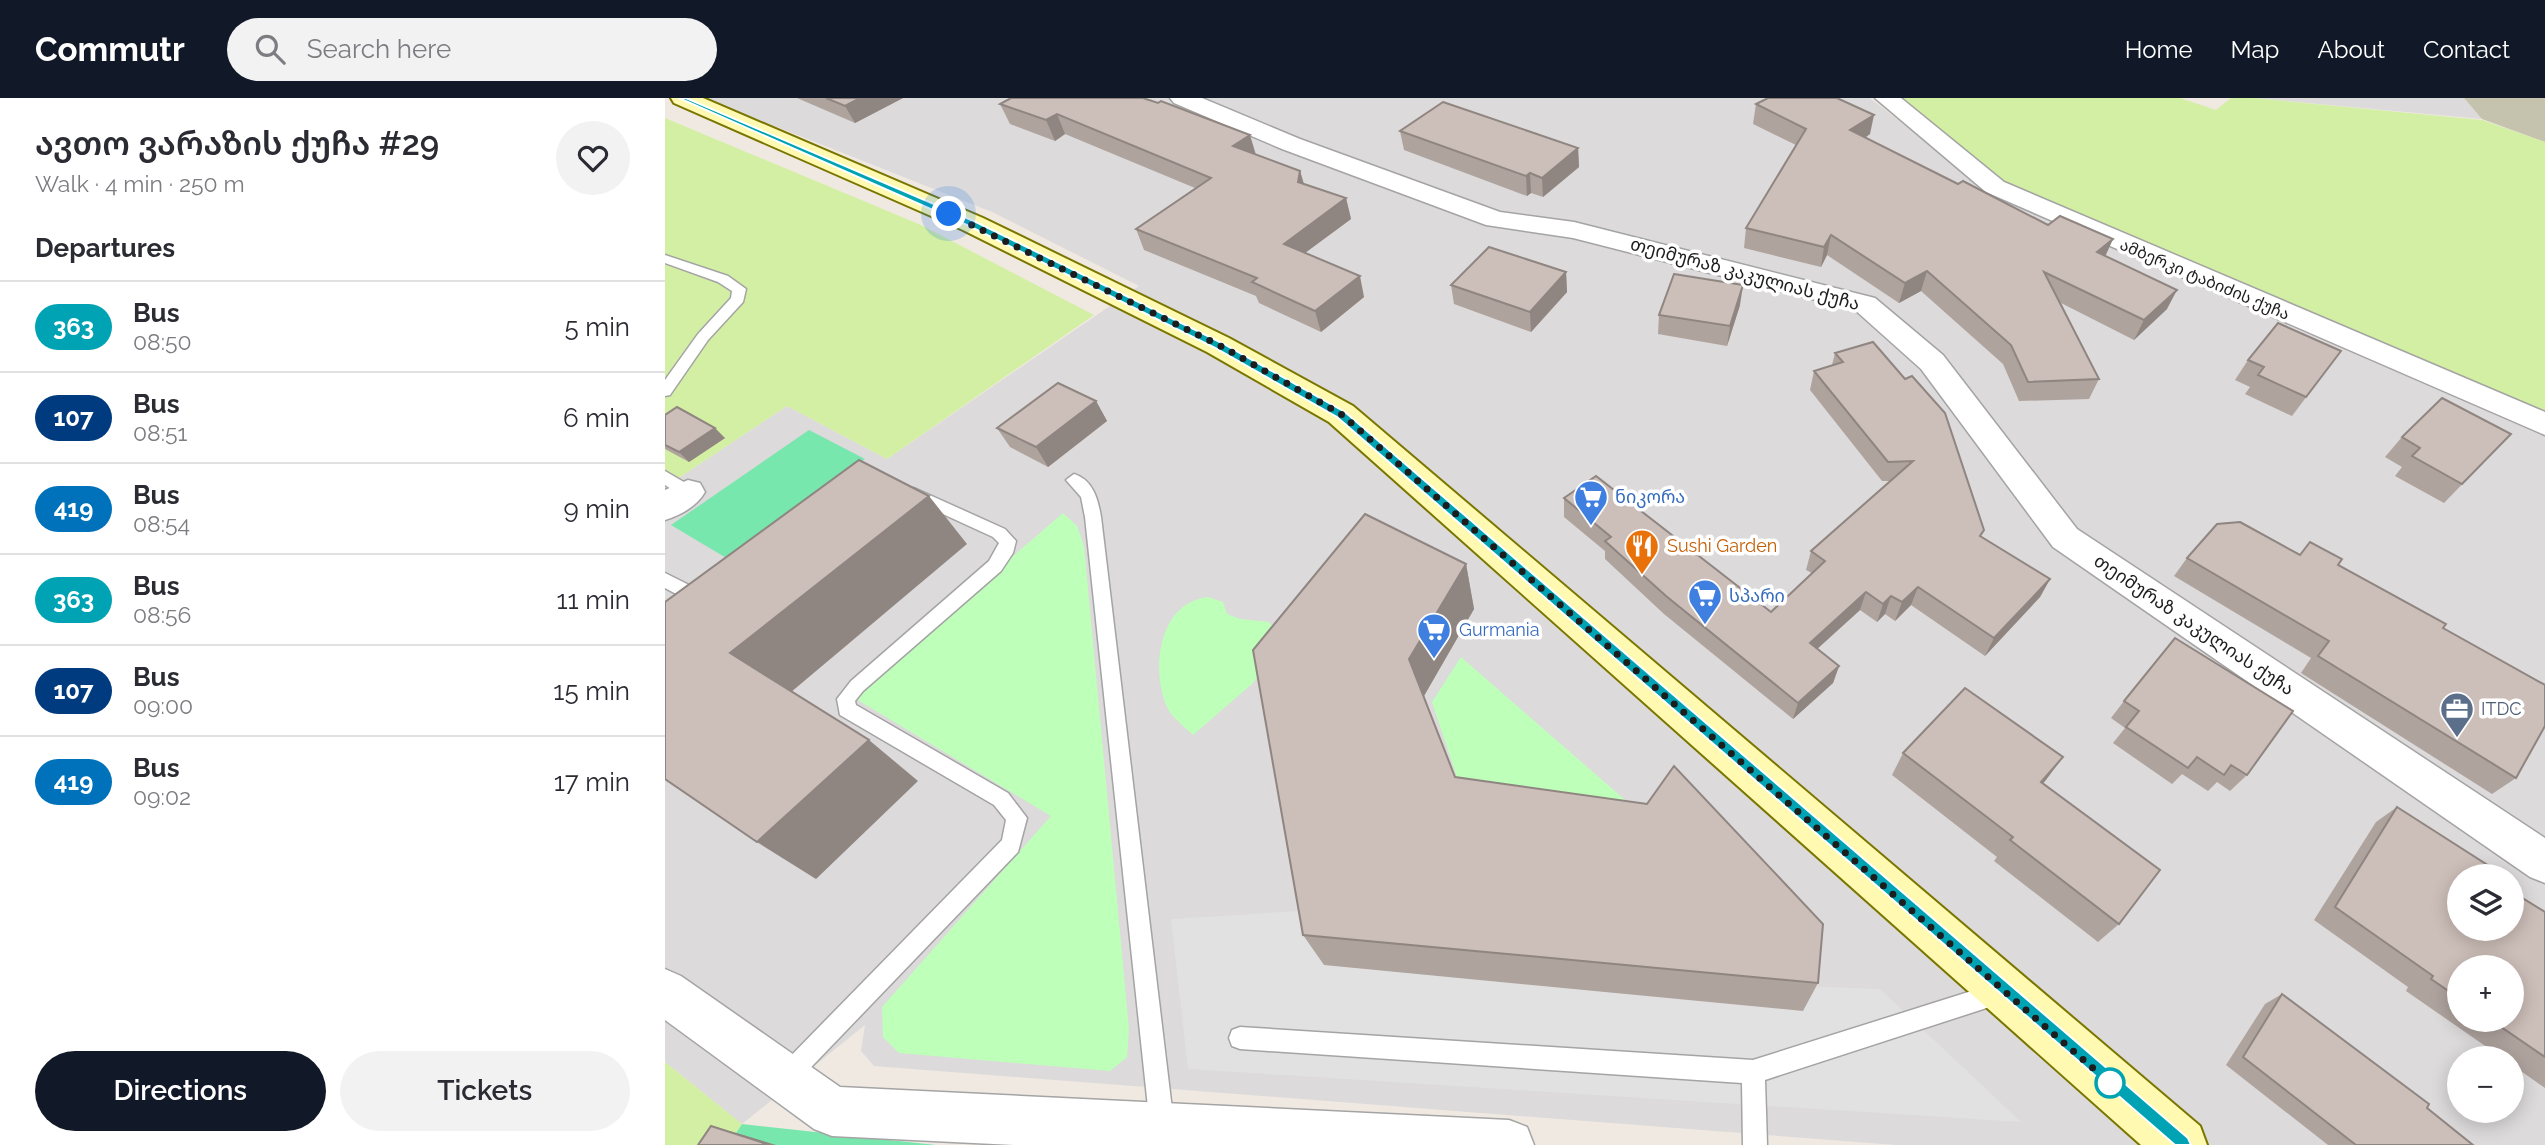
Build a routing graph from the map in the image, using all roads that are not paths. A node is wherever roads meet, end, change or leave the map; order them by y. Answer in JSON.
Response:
{"nodes":[{"id":1,"x":683,"y":98,"type":"edge"},
{"id":2,"x":1182,"y":98,"type":"edge"},
{"id":3,"x":1887,"y":98,"type":"edge"},
{"id":4,"x":665,"y":259,"type":"edge"},
{"id":5,"x":665,"y":391,"type":"edge"},
{"id":6,"x":2545,"y":424,"type":"edge"},
{"id":7,"x":1073,"y":480,"type":"dead end"},
{"id":8,"x":901,"y":493,"type":"edge"},
{"id":9,"x":665,"y":580,"type":"edge"},
{"id":10,"x":717,"y":603,"type":"edge"},
{"id":11,"x":2545,"y":863,"type":"edge"},
{"id":12,"x":665,"y":992,"type":"edge"},
{"id":13,"x":2004,"y":992,"type":"junction"},
{"id":14,"x":1240,"y":1038,"type":"dead end"},
{"id":15,"x":1753,"y":1072,"type":"junction"},
{"id":16,"x":785,"y":1078,"type":"junction"},
{"id":17,"x":1159,"y":1135,"type":"edge"},
{"id":18,"x":1509,"y":1145,"type":"edge"},
{"id":19,"x":1755,"y":1145,"type":"edge"},
{"id":20,"x":2182,"y":1145,"type":"edge"}],
"edges":[{"from":1,"to":13,"type":"street"},
{"from":2,"to":11,"type":"street","name":"თეიმურაზ კაკულიას ქუჩა"},
{"from":3,"to":6,"type":"street","name":"ამბერკი ტაბიძის ქუჩა"},
{"from":4,"to":5,"type":"lane"},
{"from":7,"to":17,"type":"lane"},
{"from":8,"to":16,"type":"lane"},
{"from":9,"to":10,"type":"lane"},
{"from":12,"to":16,"type":"street"},
{"from":13,"to":15,"type":"lane"},
{"from":13,"to":20,"type":"street"},
{"from":14,"to":15,"type":"lane"},
{"from":15,"to":19,"type":"lane"},
{"from":16,"to":17,"type":"street"},
{"from":17,"to":18,"type":"street"}]}
